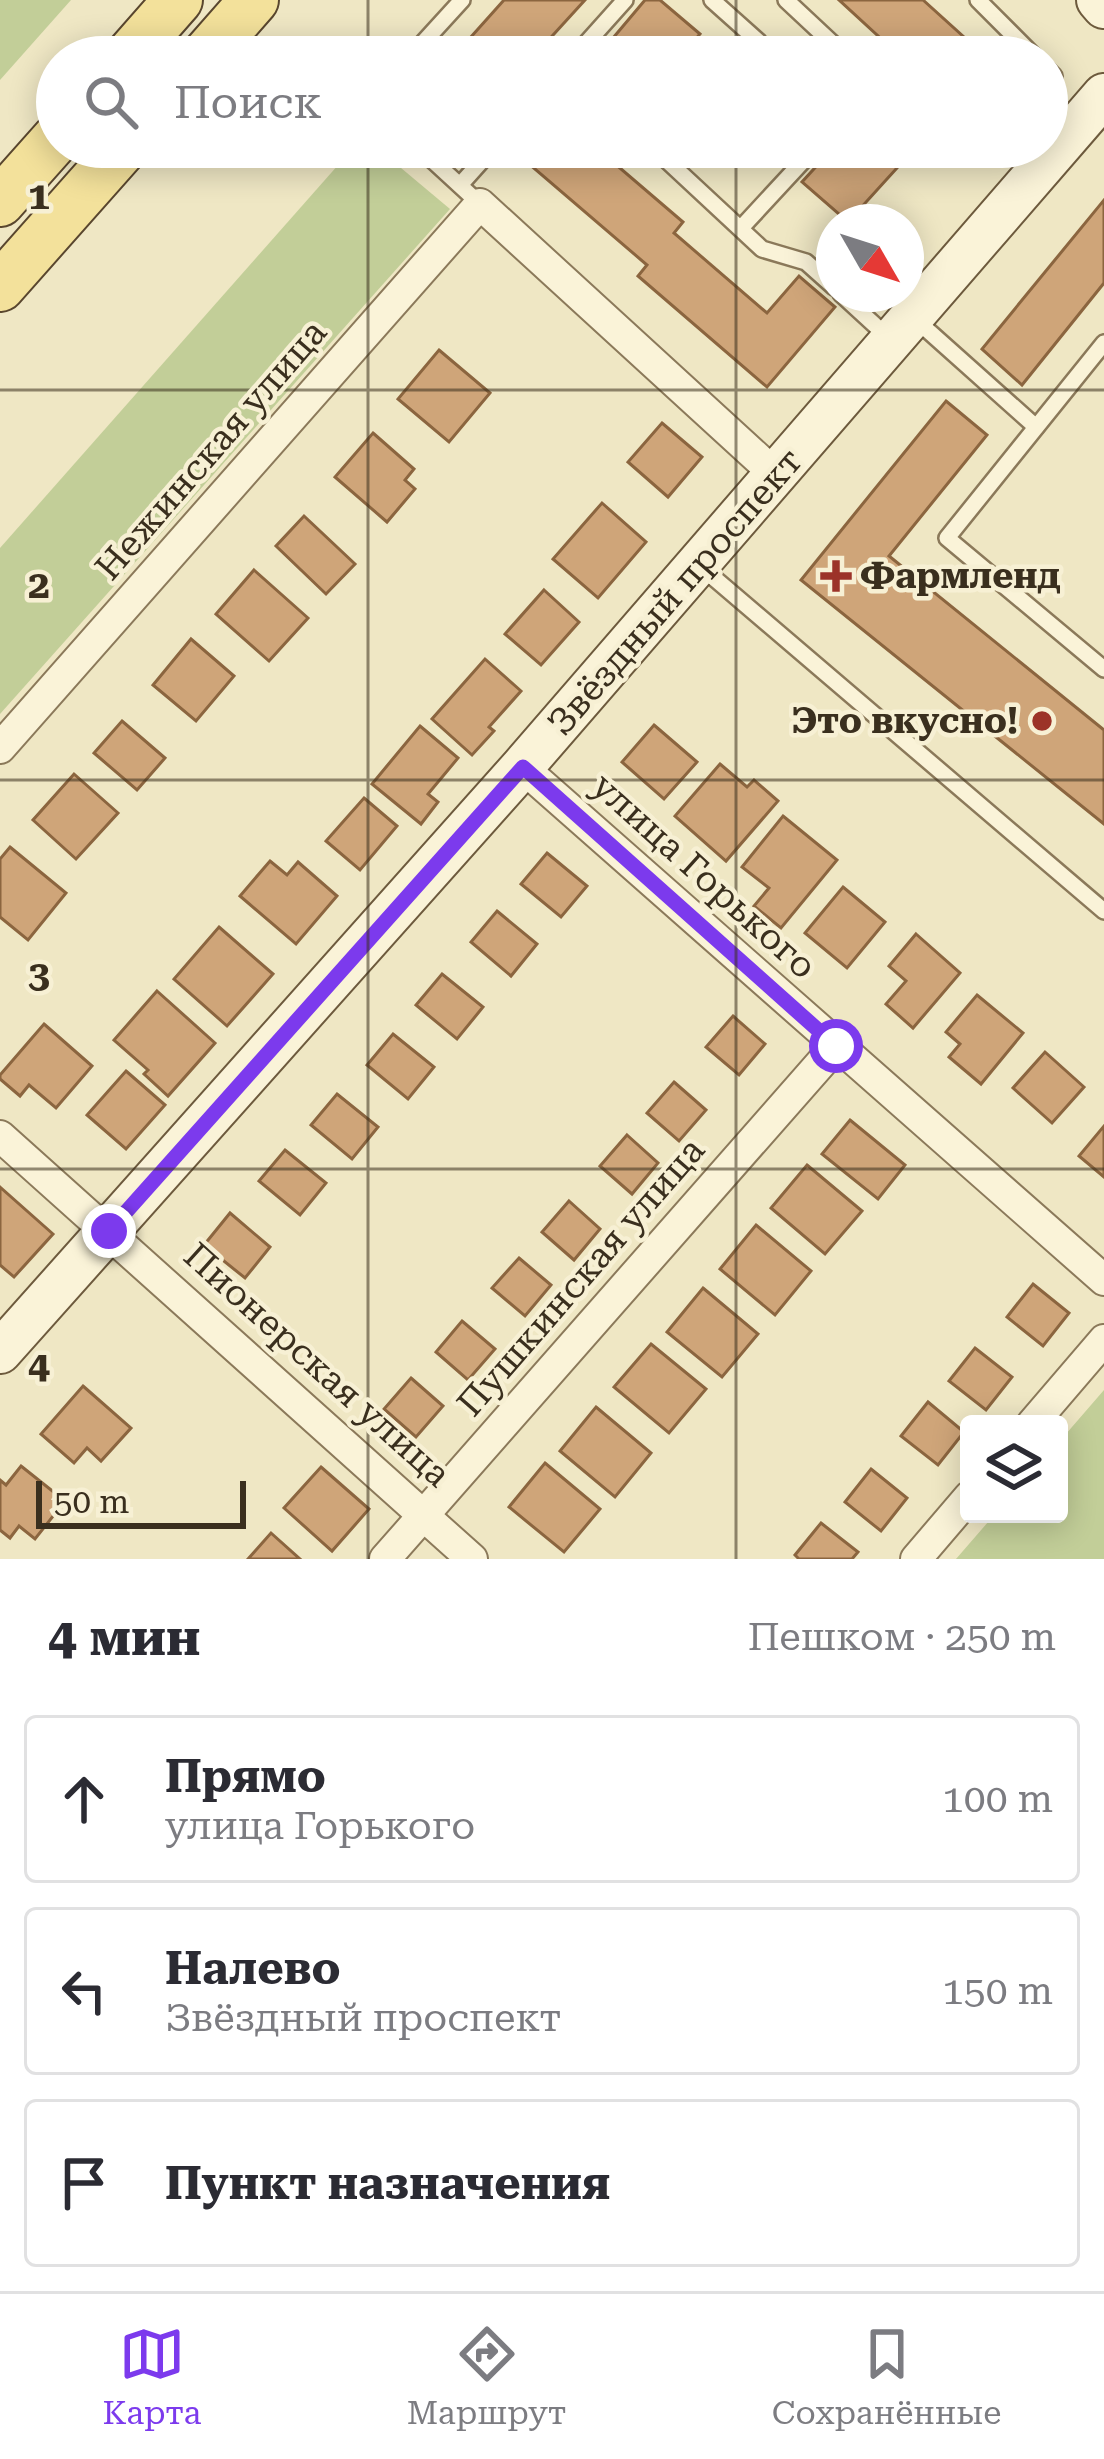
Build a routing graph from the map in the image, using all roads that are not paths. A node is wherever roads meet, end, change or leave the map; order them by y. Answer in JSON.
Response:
{"nodes":[{"id":1,"x":178,"y":0,"type":"edge"},
{"id":2,"x":254,"y":0,"type":"edge"},
{"id":3,"x":461,"y":0,"type":"edge"},
{"id":4,"x":626,"y":0,"type":"edge"},
{"id":5,"x":786,"y":0,"type":"edge"},
{"id":6,"x":978,"y":0,"type":"edge"},
{"id":7,"x":1098,"y":0,"type":"edge"},
{"id":8,"x":721,"y":3,"type":"edge"},
{"id":9,"x":1104,"y":7,"type":"edge"},
{"id":10,"x":146,"y":36,"type":"edge"},
{"id":11,"x":222,"y":36,"type":"edge"},
{"id":12,"x":429,"y":36,"type":"edge"},
{"id":13,"x":593,"y":36,"type":"edge"},
{"id":14,"x":752,"y":36,"type":"edge"},
{"id":15,"x":825,"y":36,"type":"edge"},
{"id":16,"x":1014,"y":36,"type":"edge"},
{"id":17,"x":1104,"y":94,"type":"edge"},
{"id":18,"x":1068,"y":136,"type":"edge"},
{"id":19,"x":36,"y":162,"type":"edge"},
{"id":20,"x":105,"y":168,"type":"edge"},
{"id":21,"x":441,"y":168,"type":"edge"},
{"id":22,"x":484,"y":168,"type":"edge"},
{"id":23,"x":675,"y":168,"type":"edge"},
{"id":24,"x":797,"y":168,"type":"edge"},
{"id":25,"x":1041,"y":168,"type":"edge"},
{"id":26,"x":470,"y":195,"type":"junction"},
{"id":27,"x":0,"y":202,"type":"edge"},
{"id":28,"x":741,"y":228,"type":"junction"},
{"id":29,"x":816,"y":271,"type":"edge"},
{"id":30,"x":0,"y":287,"type":"edge"},
{"id":31,"x":873,"y":312,"type":"edge"},
{"id":32,"x":903,"y":329,"type":"junction"},
{"id":33,"x":1104,"y":343,"type":"edge"},
{"id":34,"x":1036,"y":427,"type":"junction"},
{"id":35,"x":776,"y":475,"type":"junction"},
{"id":36,"x":698,"y":564,"type":"junction"},
{"id":37,"x":1104,"y":669,"type":"edge"},
{"id":38,"x":0,"y":748,"type":"edge"},
{"id":39,"x":523,"y":767,"type":"junction"},
{"id":40,"x":1104,"y":911,"type":"edge"},
{"id":41,"x":836,"y":1046,"type":"junction"},
{"id":42,"x":0,"y":1136,"type":"edge"},
{"id":43,"x":109,"y":1231,"type":"junction"},
{"id":44,"x":1104,"y":1280,"type":"edge"},
{"id":45,"x":1104,"y":1340,"type":"edge"},
{"id":46,"x":0,"y":1352,"type":"edge"},
{"id":47,"x":1040,"y":1415,"type":"edge"},
{"id":48,"x":960,"y":1508,"type":"edge"},
{"id":49,"x":424,"y":1515,"type":"junction"},
{"id":50,"x":385,"y":1559,"type":"edge"},
{"id":51,"x":472,"y":1559,"type":"edge"},
{"id":52,"x":916,"y":1559,"type":"edge"}],
"edges":[{"from":1,"to":10,"type":"main road"},
{"from":2,"to":11,"type":"main road"},
{"from":3,"to":12,"type":"lane"},
{"from":4,"to":13,"type":"lane"},
{"from":5,"to":15,"type":"lane"},
{"from":6,"to":16,"type":"lane"},
{"from":7,"to":9,"type":"street"},
{"from":8,"to":14,"type":"lane"},
{"from":17,"to":18,"type":"street","name":"Звёздный проспект"},
{"from":19,"to":27,"type":"main road"},
{"from":20,"to":30,"type":"main road"},
{"from":21,"to":26,"type":"lane"},
{"from":22,"to":26,"type":"lane"},
{"from":23,"to":28,"type":"lane"},
{"from":24,"to":28,"type":"lane"},
{"from":25,"to":32,"type":"street","name":"Звёздный проспект"},
{"from":26,"to":35,"type":"street"},
{"from":26,"to":38,"type":"street","name":"Нежинская улица"},
{"from":28,"to":29,"type":"lane"},
{"from":31,"to":32,"type":"lane"},
{"from":32,"to":34,"type":"lane"},
{"from":32,"to":35,"type":"street","name":"Звёздный проспект"},
{"from":33,"to":34,"type":"lane"},
{"from":34,"to":37,"type":"lane"},
{"from":35,"to":36,"type":"street","name":"Звёздный проспект"},
{"from":36,"to":39,"type":"street","name":"Звёздный проспект"},
{"from":36,"to":40,"type":"lane"},
{"from":39,"to":41,"type":"street","name":"улица Горького"},
{"from":39,"to":43,"type":"street","name":"Звёздный проспект"},
{"from":41,"to":44,"type":"street","name":"улица Горького"},
{"from":41,"to":49,"type":"street","name":"Пушкинская улица"},
{"from":42,"to":43,"type":"street","name":"Пионерская улица"},
{"from":43,"to":46,"type":"street","name":"Звёздный проспект"},
{"from":43,"to":49,"type":"street","name":"Пионерская улица"},
{"from":45,"to":47,"type":"street"},
{"from":48,"to":52,"type":"street"},
{"from":49,"to":50,"type":"street","name":"Пушкинская улица"},
{"from":49,"to":51,"type":"street","name":"Пионерская улица"}]}
